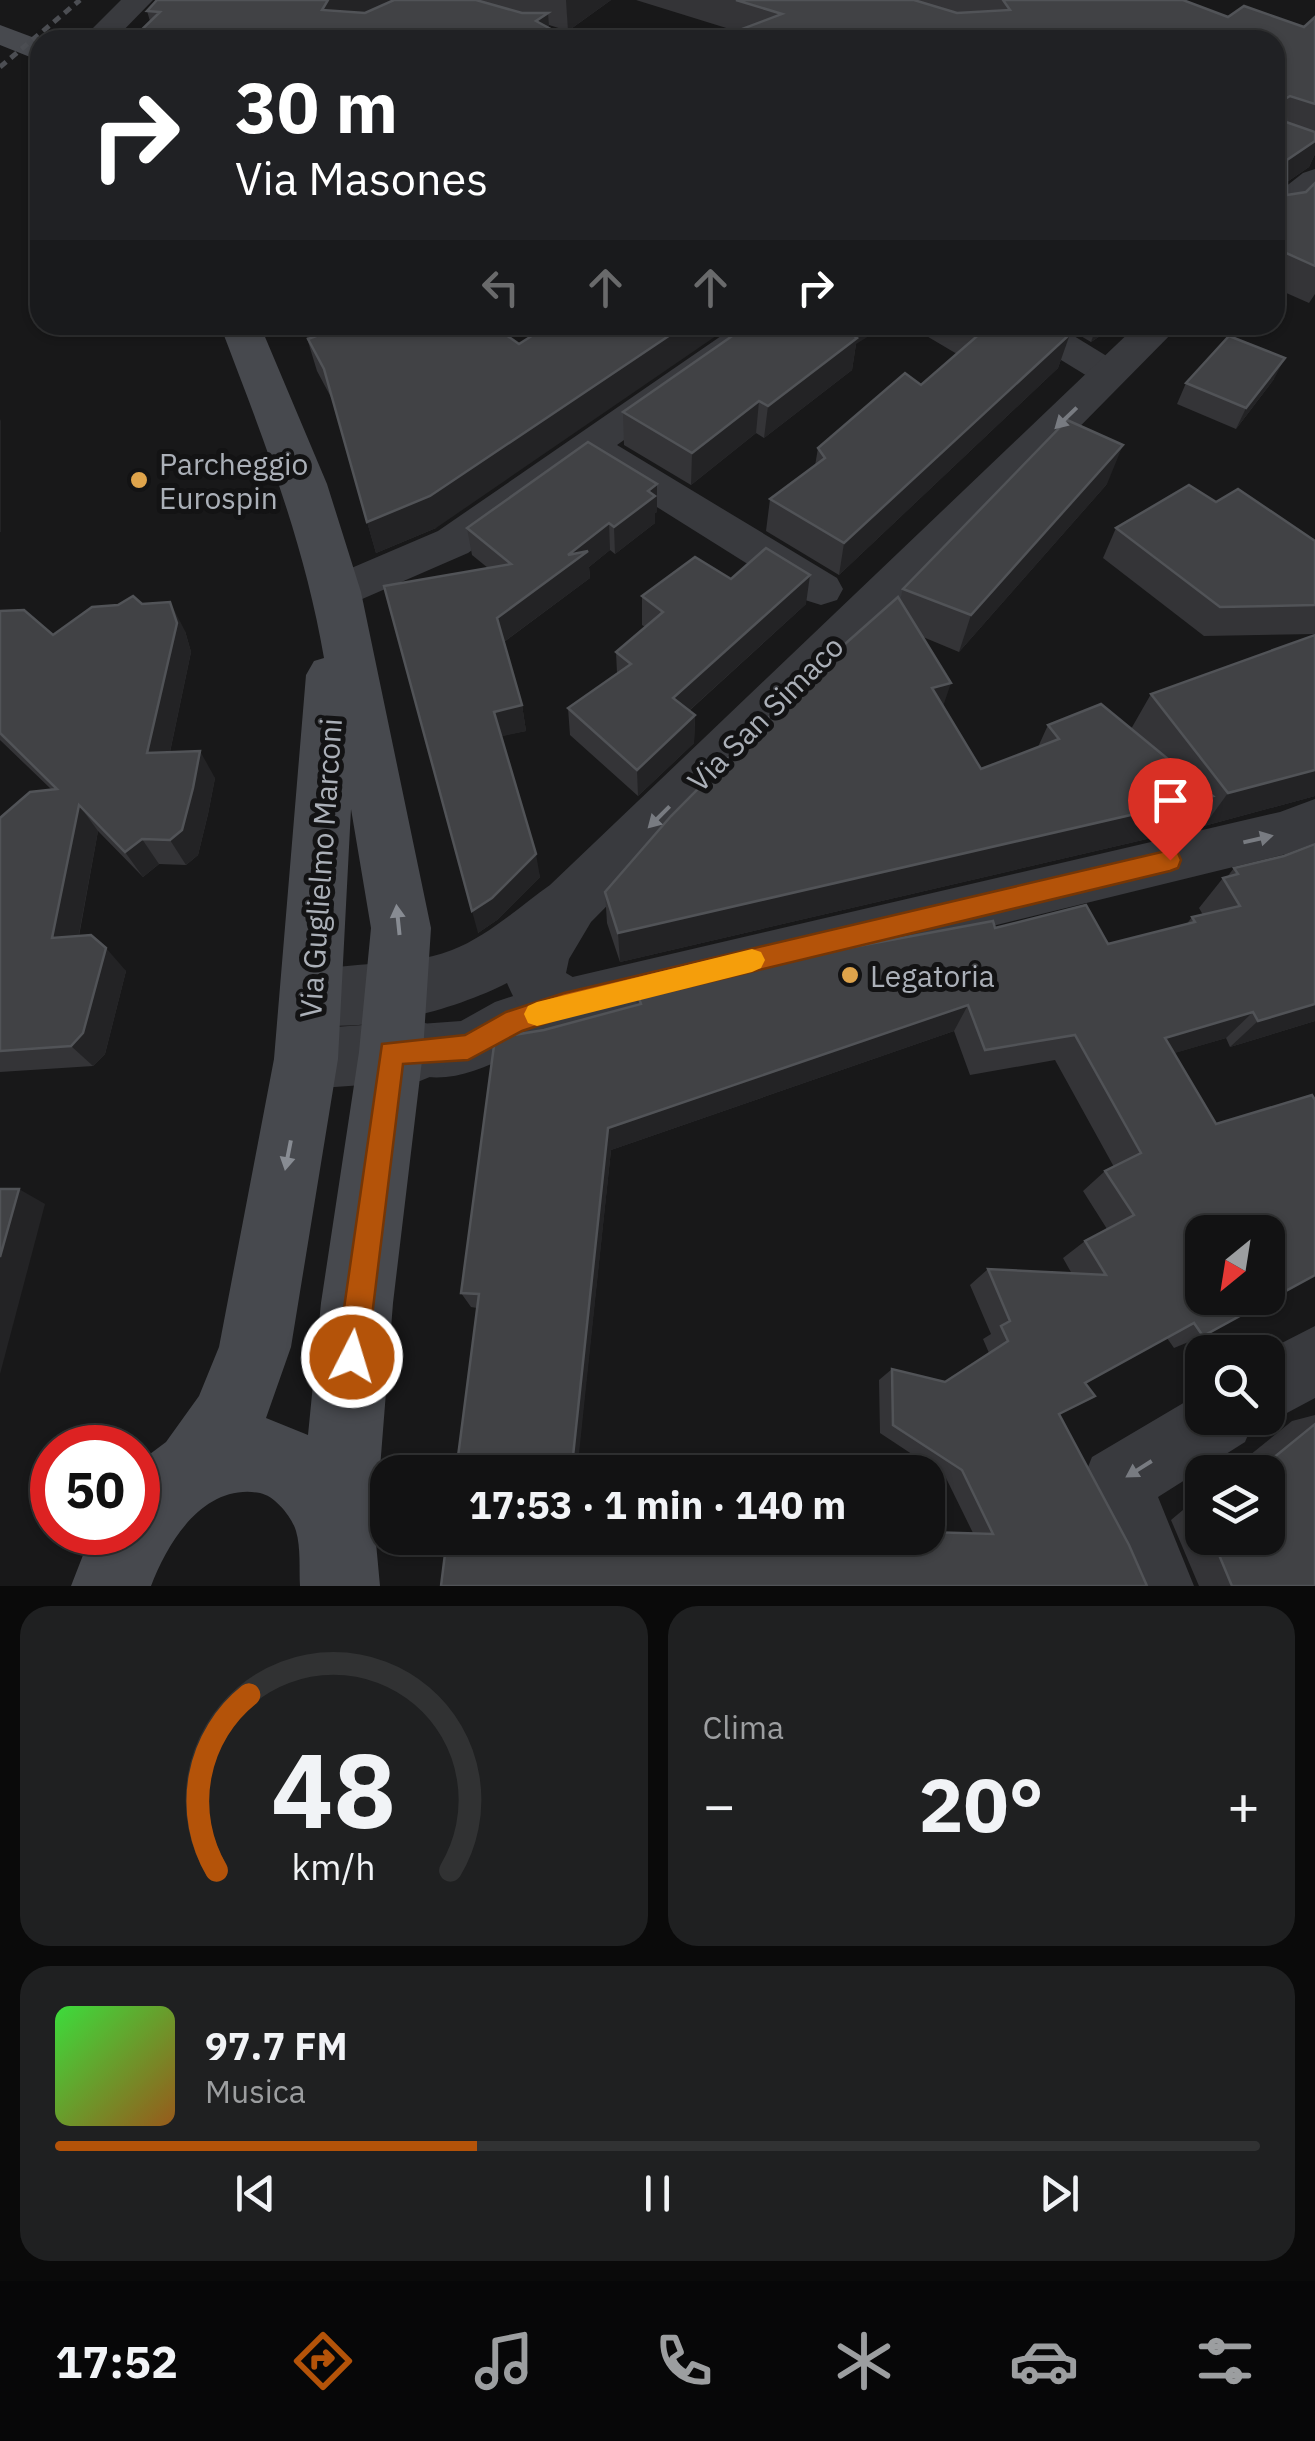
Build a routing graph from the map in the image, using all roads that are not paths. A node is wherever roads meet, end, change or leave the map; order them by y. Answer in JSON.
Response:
{"nodes":[{"id":1,"x":138,"y":0,"type":"edge"},
{"id":2,"x":106,"y":30,"type":"edge"},
{"id":3,"x":1313,"y":162,"type":"edge"},
{"id":4,"x":1285,"y":200,"type":"edge"},
{"id":5,"x":244,"y":335,"type":"edge"},
{"id":6,"x":747,"y":335,"type":"edge"},
{"id":7,"x":1046,"y":335,"type":"edge"},
{"id":8,"x":1150,"y":335,"type":"edge"},
{"id":9,"x":1110,"y":374,"type":"junction"},
{"id":10,"x":589,"y":446,"type":"junction"},
{"id":11,"x":821,"y":589,"type":"dead end"},
{"id":12,"x":338,"y":592,"type":"junction"},
{"id":13,"x":1315,"y":820,"type":"edge"},
{"id":14,"x":572,"y":903,"type":"junction"},
{"id":15,"x":564,"y":1005,"type":"junction"},
{"id":16,"x":309,"y":1028,"type":"junction"},
{"id":17,"x":402,"y":1032,"type":"junction"},
{"id":18,"x":1315,"y":1360,"type":"edge"},
{"id":19,"x":1285,"y":1379,"type":"edge"},
{"id":20,"x":1194,"y":1435,"type":"edge"},
{"id":21,"x":194,"y":1468,"type":"junction"},
{"id":22,"x":160,"y":1496,"type":"edge"},
{"id":23,"x":123,"y":1555,"type":"edge"},
{"id":24,"x":339,"y":1557,"type":"edge"},
{"id":25,"x":111,"y":1586,"type":"edge"},
{"id":26,"x":1157,"y":1586,"type":"edge"}],
"edges":[{"from":1,"to":2,"type":"street"},
{"from":3,"to":4,"type":"street"},
{"from":5,"to":12,"type":"main road","name":"Via Guglielmo Marconi"},
{"from":6,"to":10,"type":"street"},
{"from":7,"to":9,"type":"street"},
{"from":8,"to":9,"type":"street","name":"Via San Simaco"},
{"from":9,"to":14,"type":"street","name":"Via San Simaco","one_way":true},
{"from":10,"to":11,"type":"street"},
{"from":10,"to":12,"type":"street"},
{"from":12,"to":16,"type":"main road","name":"Via Guglielmo Marconi"},
{"from":17,"to":12,"type":"main road","name":"Via Guglielmo Marconi","one_way":true},
{"from":15,"to":13,"type":"street","one_way":true},
{"from":14,"to":15,"type":"street"},
{"from":14,"to":17,"type":"street","name":"Via San Simaco"},
{"from":15,"to":17,"type":"street"},
{"from":16,"to":17,"type":"street","name":"Via Guglielmo Marconi"},
{"from":16,"to":21,"type":"main road","one_way":true},
{"from":17,"to":24,"type":"main road"},
{"from":18,"to":19,"type":"street"},
{"from":20,"to":26,"type":"street","one_way":true},
{"from":21,"to":22,"type":"main road"},
{"from":21,"to":24,"type":"main road"},
{"from":23,"to":25,"type":"main road"}]}
